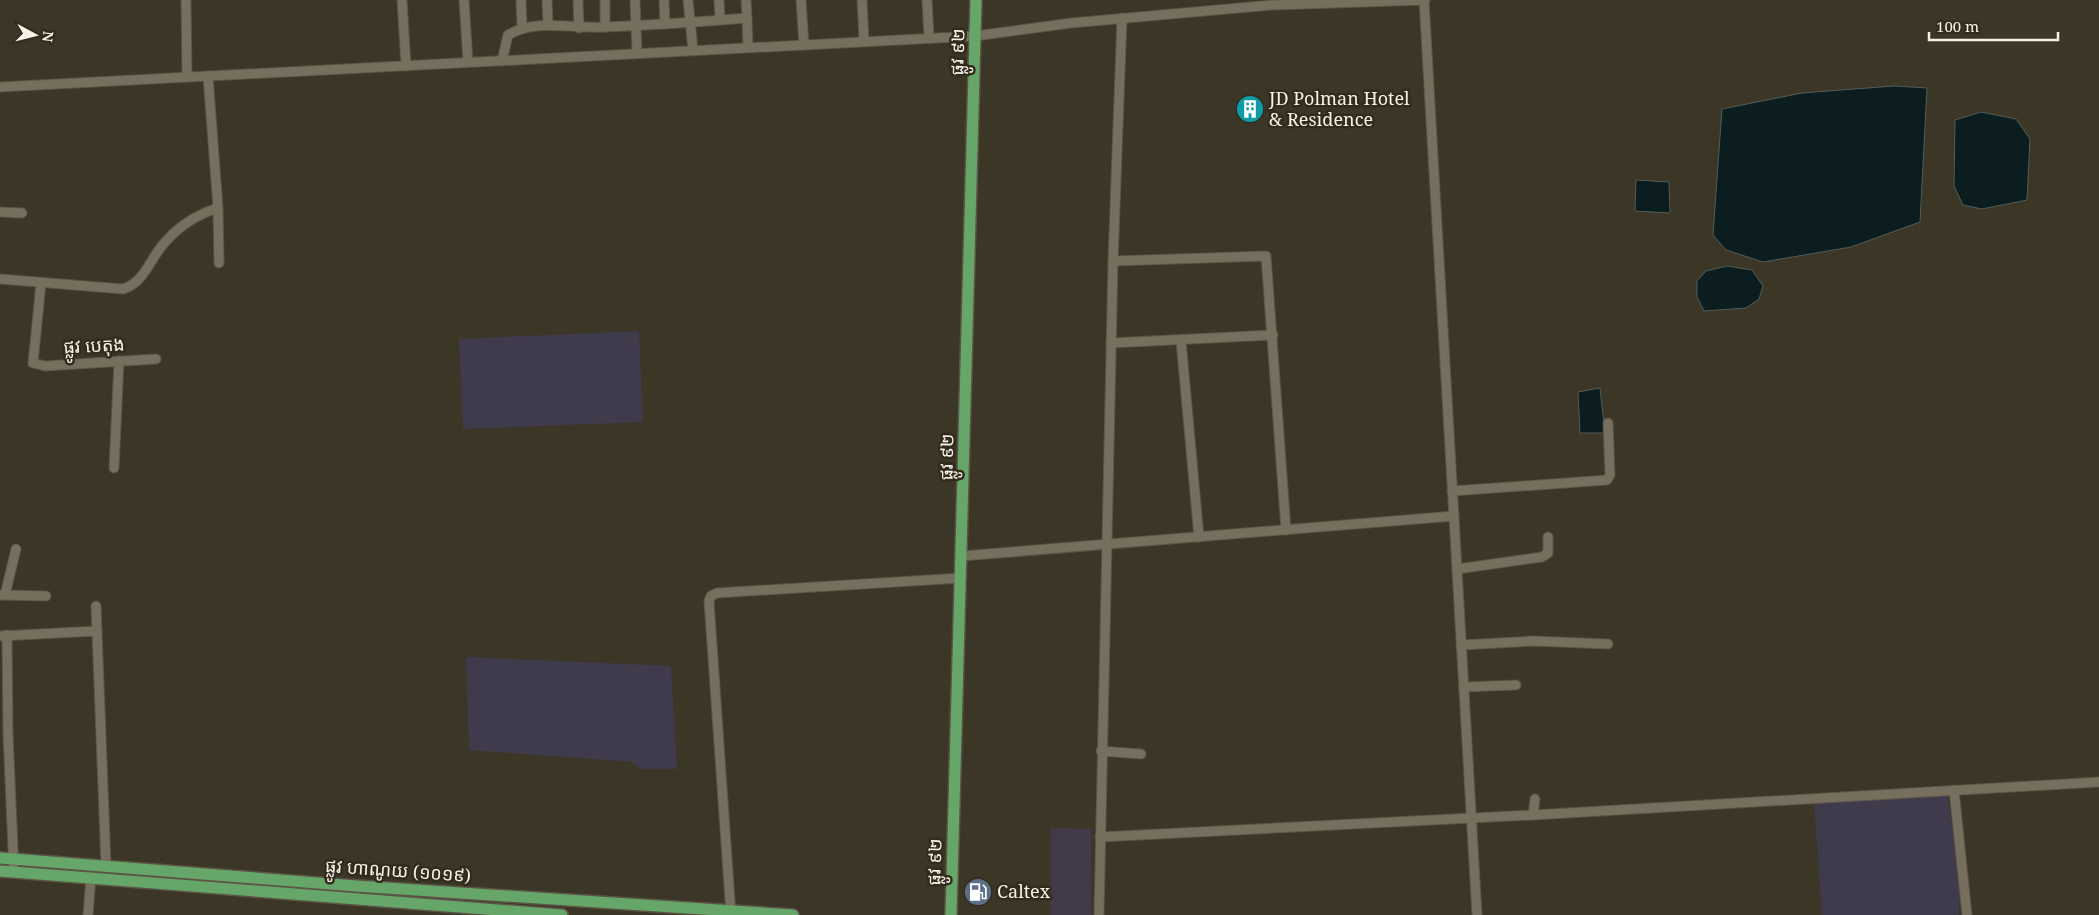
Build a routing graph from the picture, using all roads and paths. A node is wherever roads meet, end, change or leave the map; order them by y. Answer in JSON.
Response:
{"nodes":[{"id":1,"x":186,"y":0,"type":"edge"},
{"id":2,"x":402,"y":0,"type":"edge"},
{"id":3,"x":464,"y":0,"type":"edge"},
{"id":4,"x":521,"y":0,"type":"edge"},
{"id":5,"x":547,"y":0,"type":"edge"},
{"id":6,"x":578,"y":0,"type":"edge"},
{"id":7,"x":605,"y":0,"type":"edge"},
{"id":8,"x":635,"y":0,"type":"edge"},
{"id":9,"x":664,"y":0,"type":"edge"},
{"id":10,"x":688,"y":0,"type":"edge"},
{"id":11,"x":719,"y":0,"type":"edge"},
{"id":12,"x":746,"y":0,"type":"edge"},
{"id":13,"x":801,"y":0,"type":"edge"},
{"id":14,"x":862,"y":0,"type":"edge"},
{"id":15,"x":927,"y":0,"type":"edge"},
{"id":16,"x":976,"y":0,"type":"edge"},
{"id":17,"x":1424,"y":0,"type":"edge"},
{"id":18,"x":747,"y":18,"type":"junction"},
{"id":19,"x":1122,"y":18,"type":"junction"},
{"id":20,"x":720,"y":20,"type":"junction"},
{"id":21,"x":689,"y":22,"type":"junction"},
{"id":22,"x":665,"y":24,"type":"junction"},
{"id":23,"x":548,"y":25,"type":"junction"},
{"id":24,"x":636,"y":26,"type":"junction"},
{"id":25,"x":522,"y":27,"type":"junction"},
{"id":26,"x":605,"y":27,"type":"junction"},
{"id":27,"x":579,"y":28,"type":"junction"},
{"id":28,"x":976,"y":36,"type":"junction"},
{"id":29,"x":929,"y":38,"type":"junction"},
{"id":30,"x":864,"y":41,"type":"junction"},
{"id":31,"x":804,"y":45,"type":"junction"},
{"id":32,"x":748,"y":48,"type":"junction"},
{"id":33,"x":693,"y":50,"type":"junction"},
{"id":34,"x":637,"y":54,"type":"junction"},
{"id":35,"x":502,"y":61,"type":"junction"},
{"id":36,"x":468,"y":62,"type":"junction"},
{"id":37,"x":406,"y":66,"type":"junction"},
{"id":38,"x":208,"y":76,"type":"junction"},
{"id":39,"x":188,"y":77,"type":"junction"},
{"id":40,"x":0,"y":87,"type":"edge"},
{"id":41,"x":218,"y":208,"type":"junction"},
{"id":42,"x":0,"y":212,"type":"edge"},
{"id":43,"x":22,"y":213,"type":"dead end"},
{"id":44,"x":1113,"y":261,"type":"junction"},
{"id":45,"x":218,"y":263,"type":"dead end"},
{"id":46,"x":0,"y":280,"type":"edge"},
{"id":47,"x":41,"y":283,"type":"junction"},
{"id":48,"x":1273,"y":335,"type":"junction"},
{"id":49,"x":1181,"y":341,"type":"junction"},
{"id":50,"x":1111,"y":343,"type":"junction"},
{"id":51,"x":156,"y":360,"type":"dead end"},
{"id":52,"x":119,"y":361,"type":"junction"},
{"id":53,"x":1608,"y":423,"type":"dead end"},
{"id":54,"x":114,"y":468,"type":"dead end"},
{"id":55,"x":1452,"y":491,"type":"junction"},
{"id":56,"x":1454,"y":516,"type":"junction"},
{"id":57,"x":1286,"y":530,"type":"junction"},
{"id":58,"x":1199,"y":537,"type":"junction"},
{"id":59,"x":1548,"y":537,"type":"dead end"},
{"id":60,"x":1108,"y":544,"type":"junction"},
{"id":61,"x":16,"y":549,"type":"dead end"},
{"id":62,"x":962,"y":556,"type":"junction"},
{"id":63,"x":1457,"y":569,"type":"junction"},
{"id":64,"x":961,"y":578,"type":"junction"},
{"id":65,"x":2,"y":595,"type":"edge"},
{"id":66,"x":46,"y":596,"type":"dead end"},
{"id":67,"x":96,"y":606,"type":"dead end"},
{"id":68,"x":97,"y":631,"type":"junction"},
{"id":69,"x":4,"y":636,"type":"edge"},
{"id":70,"x":1608,"y":644,"type":"dead end"},
{"id":71,"x":1461,"y":645,"type":"junction"},
{"id":72,"x":1516,"y":685,"type":"dead end"},
{"id":73,"x":1464,"y":687,"type":"junction"},
{"id":74,"x":1101,"y":751,"type":"junction"},
{"id":75,"x":1141,"y":754,"type":"dead end"},
{"id":76,"x":2099,"y":782,"type":"edge"},
{"id":77,"x":1954,"y":790,"type":"junction"},
{"id":78,"x":1535,"y":799,"type":"dead end"},
{"id":79,"x":1533,"y":815,"type":"junction"},
{"id":80,"x":1471,"y":817,"type":"junction"},
{"id":81,"x":1100,"y":837,"type":"junction"},
{"id":82,"x":0,"y":858,"type":"edge"},
{"id":83,"x":15,"y":859,"type":"junction"},
{"id":84,"x":106,"y":865,"type":"junction"},
{"id":85,"x":0,"y":871,"type":"edge"},
{"id":86,"x":14,"y":872,"type":"junction"},
{"id":87,"x":91,"y":877,"type":"junction"},
{"id":88,"x":512,"y":913,"type":"edge"},
{"id":89,"x":731,"y":913,"type":"edge"},
{"id":90,"x":88,"y":915,"type":"edge"},
{"id":91,"x":562,"y":915,"type":"edge"},
{"id":92,"x":793,"y":915,"type":"edge"},
{"id":93,"x":951,"y":915,"type":"edge"},
{"id":94,"x":1100,"y":915,"type":"edge"},
{"id":95,"x":1477,"y":915,"type":"edge"},
{"id":96,"x":1967,"y":915,"type":"edge"}],
"edges":[{"from":1,"to":39,"type":"street"},
{"from":2,"to":37,"type":"street"},
{"from":3,"to":36,"type":"street"},
{"from":4,"to":25,"type":"street"},
{"from":5,"to":23,"type":"street"},
{"from":6,"to":27,"type":"street"},
{"from":7,"to":26,"type":"street"},
{"from":8,"to":24,"type":"street"},
{"from":9,"to":22,"type":"street"},
{"from":10,"to":21,"type":"street"},
{"from":11,"to":20,"type":"street"},
{"from":12,"to":18,"type":"street"},
{"from":13,"to":31,"type":"street"},
{"from":14,"to":30,"type":"street"},
{"from":15,"to":29,"type":"street"},
{"from":16,"to":28,"type":"main road","name":"ផ្លូវ ៩២"},
{"from":17,"to":19,"type":"street"},
{"from":17,"to":55,"type":"street"},
{"from":18,"to":20,"type":"street"},
{"from":18,"to":32,"type":"street"},
{"from":19,"to":28,"type":"street"},
{"from":19,"to":44,"type":"street"},
{"from":20,"to":21,"type":"street"},
{"from":21,"to":22,"type":"street"},
{"from":21,"to":33,"type":"street"},
{"from":22,"to":24,"type":"street"},
{"from":23,"to":25,"type":"street"},
{"from":23,"to":27,"type":"street"},
{"from":24,"to":26,"type":"street"},
{"from":24,"to":34,"type":"street"},
{"from":25,"to":35,"type":"street"},
{"from":26,"to":27,"type":"street"},
{"from":28,"to":29,"type":"street"},
{"from":28,"to":62,"type":"main road","name":"ផ្លូវ ៩២"},
{"from":29,"to":30,"type":"street"},
{"from":30,"to":31,"type":"street"},
{"from":31,"to":32,"type":"street"},
{"from":32,"to":33,"type":"street"},
{"from":33,"to":34,"type":"street"},
{"from":34,"to":35,"type":"street"},
{"from":35,"to":36,"type":"street"},
{"from":36,"to":37,"type":"street"},
{"from":37,"to":38,"type":"street"},
{"from":38,"to":39,"type":"street"},
{"from":38,"to":41,"type":"street"},
{"from":39,"to":40,"type":"street"},
{"from":41,"to":45,"type":"street"},
{"from":41,"to":47,"type":"street"},
{"from":42,"to":43,"type":"street"},
{"from":44,"to":48,"type":"street"},
{"from":44,"to":50,"type":"street"},
{"from":46,"to":47,"type":"street"},
{"from":47,"to":52,"type":"street","name":"ផ្លូវ បេតុង"},
{"from":48,"to":49,"type":"street"},
{"from":48,"to":57,"type":"street"},
{"from":49,"to":50,"type":"street"},
{"from":49,"to":58,"type":"street"},
{"from":50,"to":60,"type":"street"},
{"from":51,"to":52,"type":"street","name":"ផ្លូវ បេតុង"},
{"from":52,"to":54,"type":"street"},
{"from":53,"to":55,"type":"street"},
{"from":55,"to":56,"type":"street"},
{"from":56,"to":57,"type":"street"},
{"from":56,"to":63,"type":"street"},
{"from":57,"to":58,"type":"street"},
{"from":58,"to":60,"type":"street"},
{"from":59,"to":63,"type":"street"},
{"from":60,"to":62,"type":"street"},
{"from":60,"to":74,"type":"street"},
{"from":61,"to":65,"type":"street"},
{"from":62,"to":64,"type":"main road","name":"ផ្លូវ ៩២"},
{"from":63,"to":71,"type":"street"},
{"from":64,"to":89,"type":"street"},
{"from":64,"to":93,"type":"main road","name":"ផ្លូវ ៩២"},
{"from":65,"to":66,"type":"street"},
{"from":67,"to":68,"type":"street"},
{"from":68,"to":69,"type":"street"},
{"from":68,"to":84,"type":"street"},
{"from":69,"to":83,"type":"street"},
{"from":70,"to":71,"type":"street"},
{"from":71,"to":73,"type":"street"},
{"from":72,"to":73,"type":"street"},
{"from":73,"to":80,"type":"street"},
{"from":74,"to":75,"type":"street"},
{"from":74,"to":81,"type":"street"},
{"from":76,"to":77,"type":"street"},
{"from":77,"to":79,"type":"street"},
{"from":77,"to":96,"type":"street"},
{"from":78,"to":79,"type":"street"},
{"from":79,"to":80,"type":"street"},
{"from":80,"to":81,"type":"street"},
{"from":80,"to":95,"type":"street"},
{"from":81,"to":94,"type":"street"},
{"from":82,"to":83,"type":"main road","name":"ផ្លូវ ហាណូយ (១០១៩)"},
{"from":83,"to":84,"type":"main road","name":"ផ្លូវ ហាណូយ (១០១៩)"},
{"from":83,"to":86,"type":"street"},
{"from":84,"to":89,"type":"main road","name":"ផ្លូវ ហាណូយ (១០១៩)"},
{"from":85,"to":86,"type":"main road","name":"ផ្លូវ ហាណូយ (១០១៩)"},
{"from":86,"to":87,"type":"main road","name":"ផ្លូវ ហាណូយ (១០១៩)"},
{"from":87,"to":88,"type":"main road","name":"ផ្លូវ ហាណូយ (១០១៩)"},
{"from":87,"to":90,"type":"street"},
{"from":88,"to":91,"type":"main road","name":"ផ្លូវ ហាណូយ (១០១៩)"},
{"from":89,"to":92,"type":"main road","name":"ផ្លូវ ហាណូយ (១០១៩)"}]}
